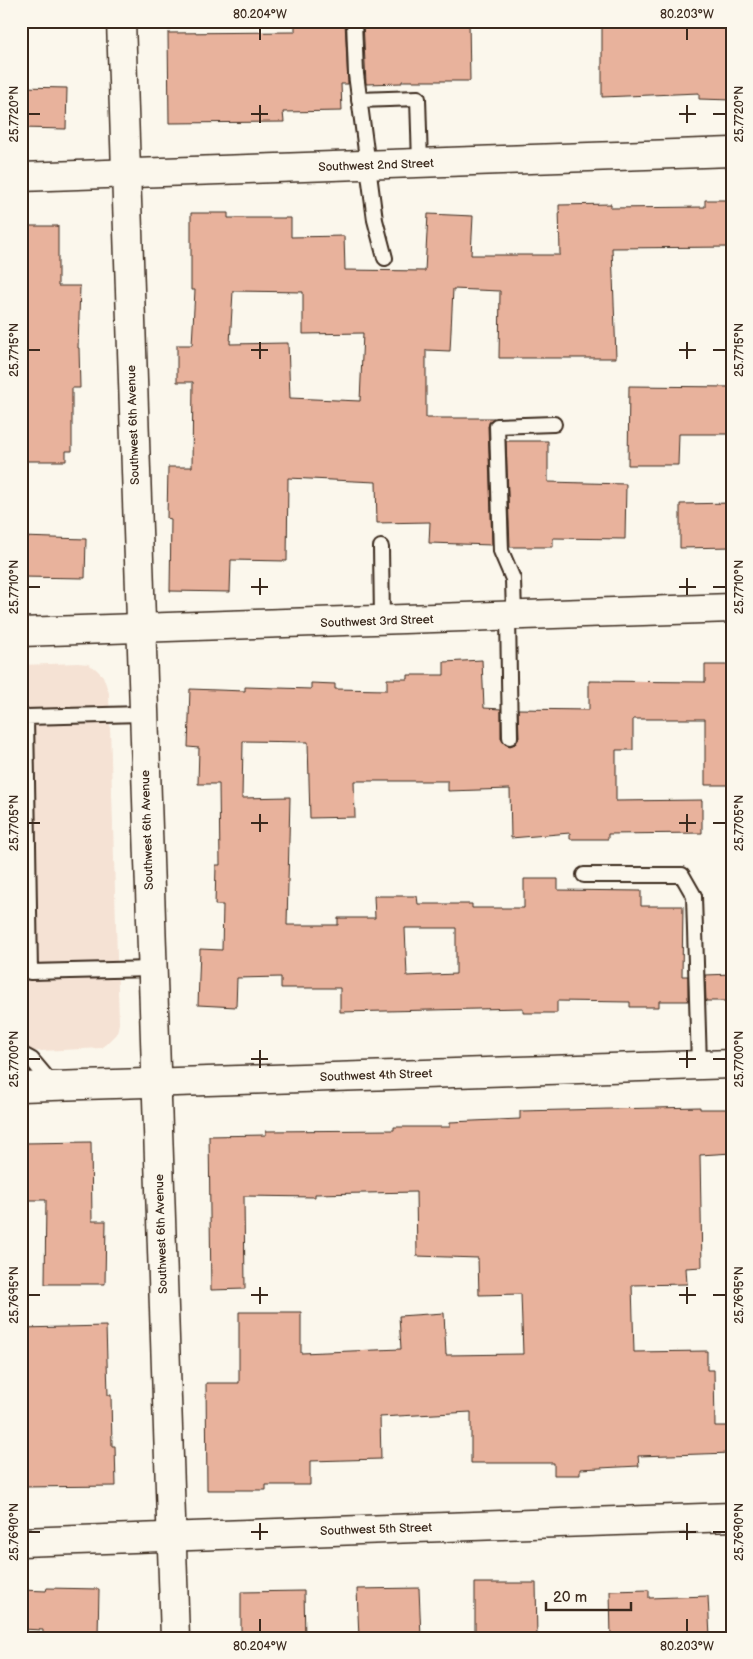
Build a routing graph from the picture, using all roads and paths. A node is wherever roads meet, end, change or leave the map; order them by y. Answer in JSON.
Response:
{"nodes":[{"id":1,"x":121,"y":21,"type":"edge"},
{"id":2,"x":354,"y":21,"type":"edge"},
{"id":3,"x":359,"y":100,"type":"junction"},
{"id":4,"x":732,"y":152,"type":"edge"},
{"id":5,"x":420,"y":163,"type":"junction"},
{"id":6,"x":368,"y":165,"type":"junction"},
{"id":7,"x":126,"y":174,"type":"junction"},
{"id":8,"x":21,"y":177,"type":"edge"},
{"id":9,"x":385,"y":258,"type":"dead end"},
{"id":10,"x":554,"y":424,"type":"dead end"},
{"id":11,"x":381,"y":547,"type":"dead end"},
{"id":12,"x":732,"y":608,"type":"edge"},
{"id":13,"x":511,"y":616,"type":"junction"},
{"id":14,"x":382,"y":620,"type":"junction"},
{"id":15,"x":140,"y":629,"type":"junction"},
{"id":16,"x":21,"y":632,"type":"edge"},
{"id":17,"x":142,"y":714,"type":"junction"},
{"id":18,"x":510,"y":737,"type":"dead end"},
{"id":19,"x":584,"y":875,"type":"dead end"},
{"id":20,"x":152,"y":969,"type":"junction"},
{"id":21,"x":21,"y":1054,"type":"edge"},
{"id":22,"x":732,"y":1064,"type":"edge"},
{"id":23,"x":699,"y":1065,"type":"junction"},
{"id":24,"x":156,"y":1082,"type":"junction"},
{"id":25,"x":53,"y":1086,"type":"junction"},
{"id":26,"x":21,"y":1087,"type":"edge"},
{"id":27,"x":732,"y":1517,"type":"edge"},
{"id":28,"x":172,"y":1537,"type":"junction"},
{"id":29,"x":21,"y":1542,"type":"edge"},
{"id":30,"x":174,"y":1638,"type":"edge"}],
"edges":[{"from":1,"to":7,"type":"street","name":"Southwest 6th Avenue"},
{"from":2,"to":3,"type":"lane"},
{"from":3,"to":5,"type":"lane"},
{"from":3,"to":6,"type":"lane"},
{"from":4,"to":5,"type":"street","name":"Southwest 2nd Street"},
{"from":5,"to":6,"type":"street","name":"Southwest 2nd Street"},
{"from":6,"to":7,"type":"street","name":"Southwest 2nd Street"},
{"from":6,"to":9,"type":"lane"},
{"from":7,"to":8,"type":"street","name":"Southwest 2nd Street"},
{"from":7,"to":15,"type":"street","name":"Southwest 6th Avenue"},
{"from":10,"to":13,"type":"lane"},
{"from":11,"to":14,"type":"lane"},
{"from":12,"to":13,"type":"street","name":"Southwest 3rd Street"},
{"from":13,"to":14,"type":"street","name":"Southwest 3rd Street"},
{"from":13,"to":18,"type":"lane"},
{"from":14,"to":15,"type":"street","name":"Southwest 3rd Street"},
{"from":15,"to":16,"type":"street","name":"Southwest 3rd Street"},
{"from":15,"to":17,"type":"street","name":"Southwest 6th Avenue"},
{"from":17,"to":20,"type":"street","name":"Southwest 6th Avenue"},
{"from":17,"to":20,"type":"lane"},
{"from":19,"to":23,"type":"lane"},
{"from":20,"to":24,"type":"street","name":"Southwest 6th Avenue"},
{"from":21,"to":25,"type":"lane"},
{"from":22,"to":23,"type":"street","name":"Southwest 4th Street"},
{"from":23,"to":24,"type":"street","name":"Southwest 4th Street"},
{"from":24,"to":25,"type":"street","name":"Southwest 4th Street"},
{"from":24,"to":28,"type":"street","name":"Southwest 6th Avenue"},
{"from":25,"to":26,"type":"street","name":"Southwest 4th Street"},
{"from":27,"to":28,"type":"street","name":"Southwest 5th Street"},
{"from":28,"to":29,"type":"street","name":"Southwest 5th Street"},
{"from":28,"to":30,"type":"street","name":"Southwest 6th Avenue"}]}
